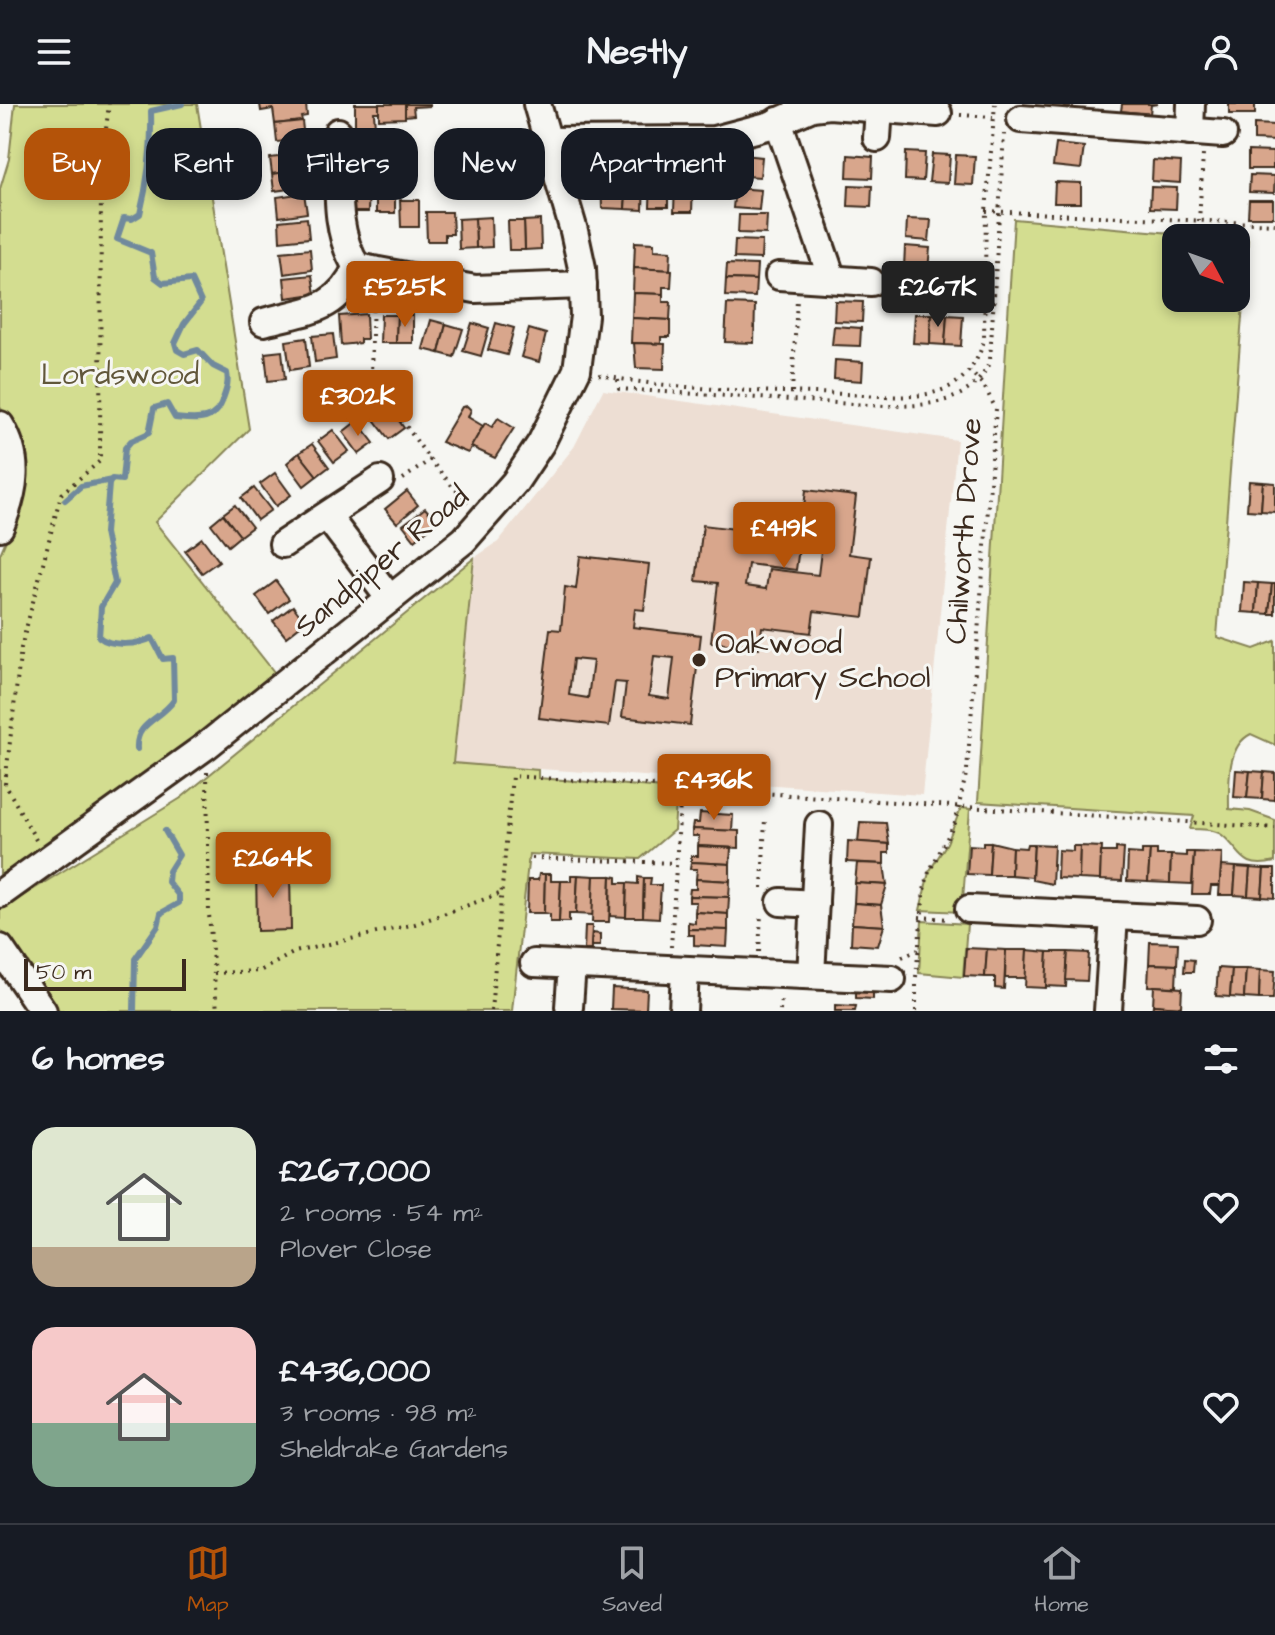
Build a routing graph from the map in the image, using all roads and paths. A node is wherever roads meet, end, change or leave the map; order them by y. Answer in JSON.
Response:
{"nodes":[{"id":1,"x":109,"y":104,"type":"edge"},
{"id":2,"x":537,"y":104,"type":"edge"},
{"id":3,"x":995,"y":104,"type":"edge"},
{"id":4,"x":1191,"y":104,"type":"edge"},
{"id":5,"x":879,"y":108,"type":"junction"},
{"id":6,"x":938,"y":113,"type":"joint"},
{"id":7,"x":1082,"y":114,"type":"edge"},
{"id":8,"x":993,"y":117,"type":"junction"},
{"id":9,"x":1013,"y":120,"type":"joint"},
{"id":10,"x":778,"y":121,"type":"junction"},
{"id":11,"x":542,"y":128,"type":"edge"},
{"id":12,"x":1206,"y":133,"type":"junction"},
{"id":13,"x":877,"y":138,"type":"dead end"},
{"id":14,"x":545,"y":141,"type":"joint"},
{"id":15,"x":341,"y":200,"type":"edge"},
{"id":16,"x":986,"y":211,"type":"junction"},
{"id":17,"x":997,"y":212,"type":"junction"},
{"id":18,"x":1199,"y":221,"type":"junction"},
{"id":19,"x":1275,"y":224,"type":"edge"},
{"id":20,"x":366,"y":269,"type":"junction"},
{"id":21,"x":788,"y":277,"type":"joint"},
{"id":22,"x":832,"y":279,"type":"junction"},
{"id":23,"x":871,"y":282,"type":"dead end"},
{"id":24,"x":583,"y":285,"type":"junction"},
{"id":25,"x":264,"y":322,"type":"dead end"},
{"id":26,"x":970,"y":371,"type":"junction"},
{"id":27,"x":980,"y":381,"type":"junction"},
{"id":28,"x":792,"y":392,"type":"junction"},
{"id":29,"x":0,"y":425,"type":"edge"},
{"id":30,"x":430,"y":460,"type":"junction"},
{"id":31,"x":0,"y":478,"type":"edge"},
{"id":32,"x":380,"y":480,"type":"joint"},
{"id":33,"x":327,"y":516,"type":"junction"},
{"id":34,"x":3,"y":520,"type":"edge"},
{"id":35,"x":483,"y":521,"type":"junction"},
{"id":36,"x":283,"y":544,"type":"dead end"},
{"id":37,"x":390,"y":599,"type":"junction"},
{"id":38,"x":206,"y":746,"type":"junction"},
{"id":39,"x":681,"y":787,"type":"dead end"},
{"id":40,"x":819,"y":825,"type":"dead end"},
{"id":41,"x":532,"y":858,"type":"dead end"},
{"id":42,"x":47,"y":859,"type":"junction"},
{"id":43,"x":676,"y":863,"type":"junction"},
{"id":44,"x":502,"y":893,"type":"dead end"},
{"id":45,"x":0,"y":894,"type":"edge"},
{"id":46,"x":781,"y":902,"type":"dead end"},
{"id":47,"x":815,"y":904,"type":"junction"},
{"id":48,"x":969,"y":909,"type":"dead end"},
{"id":49,"x":1114,"y":916,"type":"junction"},
{"id":50,"x":1197,"y":920,"type":"dead end"},
{"id":51,"x":0,"y":948,"type":"edge"},
{"id":52,"x":534,"y":963,"type":"dead end"},
{"id":53,"x":572,"y":965,"type":"junction"},
{"id":54,"x":677,"y":970,"type":"junction"},
{"id":55,"x":214,"y":973,"type":"junction"},
{"id":56,"x":811,"y":975,"type":"junction"},
{"id":57,"x":892,"y":979,"type":"dead end"},
{"id":58,"x":569,"y":1007,"type":"dead end"},
{"id":59,"x":43,"y":1011,"type":"edge"},
{"id":60,"x":217,"y":1011,"type":"edge"},
{"id":61,"x":683,"y":1011,"type":"edge"},
{"id":62,"x":916,"y":1011,"type":"edge"},
{"id":63,"x":1108,"y":1011,"type":"edge"}],
"edges":[{"from":1,"to":42,"type":"path"},
{"from":2,"to":11,"type":"street","name":"Sandpiper Road"},
{"from":3,"to":8,"type":"path"},
{"from":4,"to":12,"type":"street"},
{"from":5,"to":6,"type":"street"},
{"from":5,"to":10,"type":"street"},
{"from":5,"to":13,"type":"street"},
{"from":6,"to":8,"type":"path"},
{"from":7,"to":9,"type":"street"},
{"from":7,"to":12,"type":"street"},
{"from":8,"to":16,"type":"path"},
{"from":9,"to":17,"type":"path"},
{"from":10,"to":14,"type":"street"},
{"from":10,"to":22,"type":"street"},
{"from":12,"to":18,"type":"path"},
{"from":14,"to":24,"type":"street","name":"Sandpiper Road"},
{"from":15,"to":20,"type":"street"},
{"from":16,"to":17,"type":"path"},
{"from":16,"to":26,"type":"path"},
{"from":17,"to":18,"type":"path"},
{"from":17,"to":27,"type":"path"},
{"from":18,"to":19,"type":"path"},
{"from":20,"to":24,"type":"street"},
{"from":20,"to":25,"type":"street"},
{"from":20,"to":30,"type":"path"},
{"from":21,"to":22,"type":"street"},
{"from":21,"to":28,"type":"path"},
{"from":22,"to":23,"type":"street"},
{"from":24,"to":35,"type":"street","name":"Sandpiper Road"},
{"from":26,"to":27,"type":"path","name":"Chilworth Drove"},
{"from":26,"to":28,"type":"path"},
{"from":27,"to":28,"type":"path"},
{"from":27,"to":62,"type":"path","name":"Chilworth Drove"},
{"from":29,"to":34,"type":"street"},
{"from":30,"to":32,"type":"path"},
{"from":30,"to":35,"type":"path"},
{"from":31,"to":34,"type":"street"},
{"from":32,"to":33,"type":"street"},
{"from":33,"to":36,"type":"street"},
{"from":33,"to":37,"type":"street"},
{"from":35,"to":37,"type":"street","name":"Sandpiper Road"},
{"from":37,"to":38,"type":"street","name":"Sandpiper Road"},
{"from":38,"to":42,"type":"street","name":"Sandpiper Road"},
{"from":38,"to":55,"type":"path"},
{"from":39,"to":43,"type":"path"},
{"from":40,"to":47,"type":"street"},
{"from":41,"to":43,"type":"path"},
{"from":42,"to":45,"type":"street","name":"Sandpiper Road"},
{"from":43,"to":54,"type":"path"},
{"from":44,"to":55,"type":"path"},
{"from":46,"to":47,"type":"street"},
{"from":47,"to":56,"type":"street"},
{"from":48,"to":49,"type":"street"},
{"from":49,"to":50,"type":"street"},
{"from":49,"to":63,"type":"street"},
{"from":51,"to":59,"type":"street"},
{"from":52,"to":53,"type":"street"},
{"from":53,"to":54,"type":"street"},
{"from":53,"to":58,"type":"street"},
{"from":54,"to":56,"type":"street"},
{"from":54,"to":61,"type":"street"},
{"from":55,"to":60,"type":"path"},
{"from":56,"to":57,"type":"street"}]}
